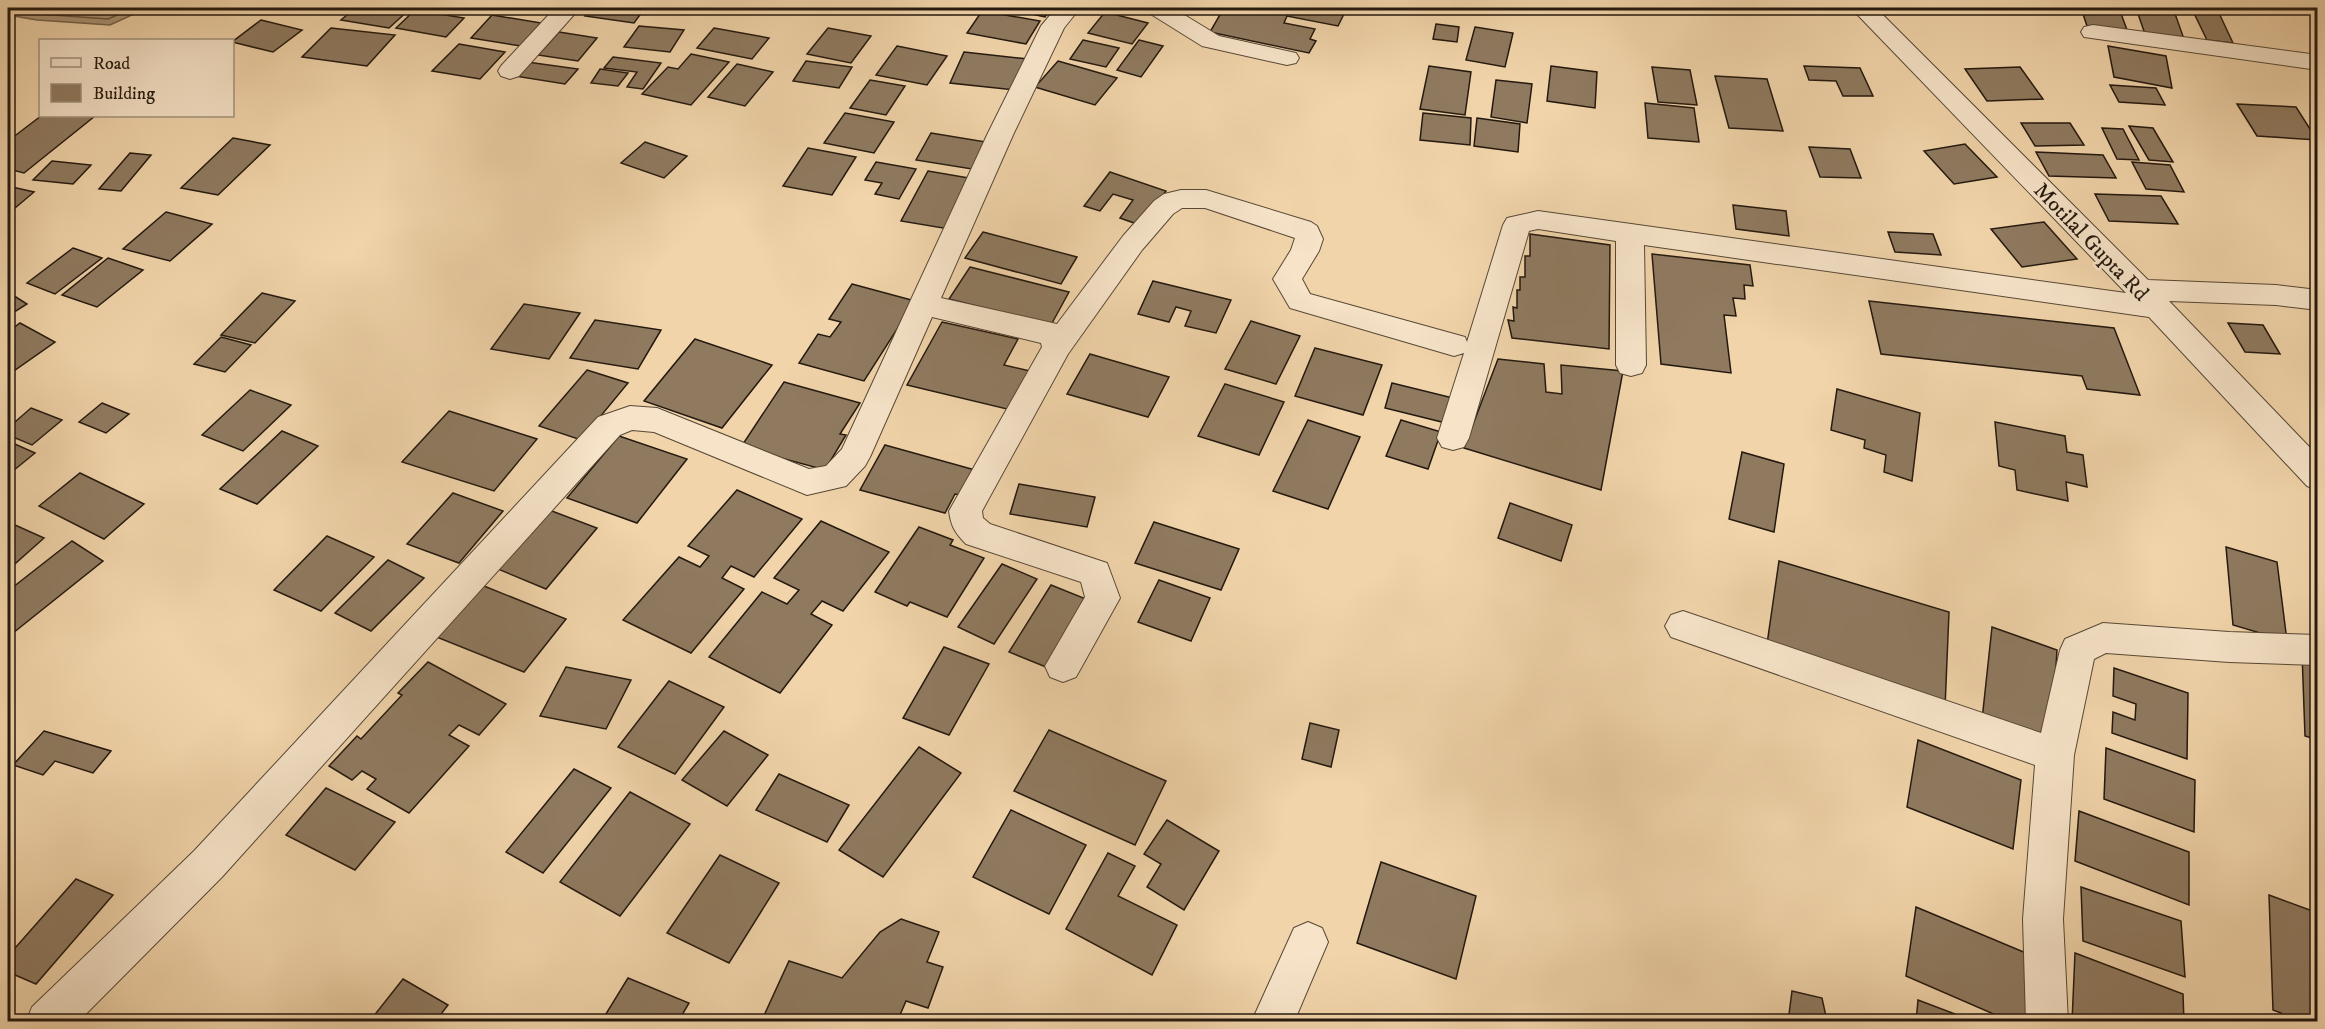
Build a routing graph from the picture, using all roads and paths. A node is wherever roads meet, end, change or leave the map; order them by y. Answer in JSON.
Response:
{"nodes":[{"id":1,"x":568,"y":8,"type":"edge"},
{"id":2,"x":1068,"y":8,"type":"edge"},
{"id":3,"x":1157,"y":8,"type":"edge"},
{"id":4,"x":1863,"y":8,"type":"edge"},
{"id":5,"x":2093,"y":32,"type":"dead end"},
{"id":6,"x":1287,"y":58,"type":"dead end"},
{"id":7,"x":2318,"y":63,"type":"edge"},
{"id":8,"x":510,"y":71,"type":"dead end"},
{"id":9,"x":1630,"y":235,"type":"junction"},
{"id":10,"x":2149,"y":299,"type":"junction"},
{"id":11,"x":2318,"y":300,"type":"edge"},
{"id":12,"x":923,"y":304,"type":"junction"},
{"id":13,"x":1454,"y":345,"type":"dead end"},
{"id":14,"x":1057,"y":347,"type":"junction"},
{"id":15,"x":1631,"y":365,"type":"dead end"},
{"id":16,"x":1453,"y":438,"type":"dead end"},
{"id":17,"x":2318,"y":477,"type":"edge"},
{"id":18,"x":1683,"y":626,"type":"dead end"},
{"id":19,"x":2318,"y":650,"type":"edge"},
{"id":20,"x":1063,"y":666,"type":"dead end"},
{"id":21,"x":2055,"y":755,"type":"junction"},
{"id":22,"x":1308,"y":942,"type":"dead end"},
{"id":23,"x":1279,"y":1019,"type":"edge"},
{"id":24,"x":47,"y":1022,"type":"edge"},
{"id":25,"x":2047,"y":1022,"type":"edge"}],
"edges":[{"from":1,"to":8,"type":"street"},
{"from":2,"to":12,"type":"street"},
{"from":3,"to":6,"type":"street"},
{"from":4,"to":10,"type":"street","name":"Motilal Gupta Rd"},
{"from":5,"to":7,"type":"street"},
{"from":9,"to":10,"type":"street"},
{"from":9,"to":15,"type":"street"},
{"from":9,"to":16,"type":"street"},
{"from":10,"to":11,"type":"street"},
{"from":10,"to":17,"type":"street","name":"Motilal Gupta Rd"},
{"from":12,"to":14,"type":"street"},
{"from":12,"to":24,"type":"street"},
{"from":13,"to":14,"type":"street"},
{"from":14,"to":20,"type":"street"},
{"from":18,"to":21,"type":"street"},
{"from":19,"to":21,"type":"street"},
{"from":21,"to":25,"type":"street"},
{"from":22,"to":23,"type":"street"}]}
